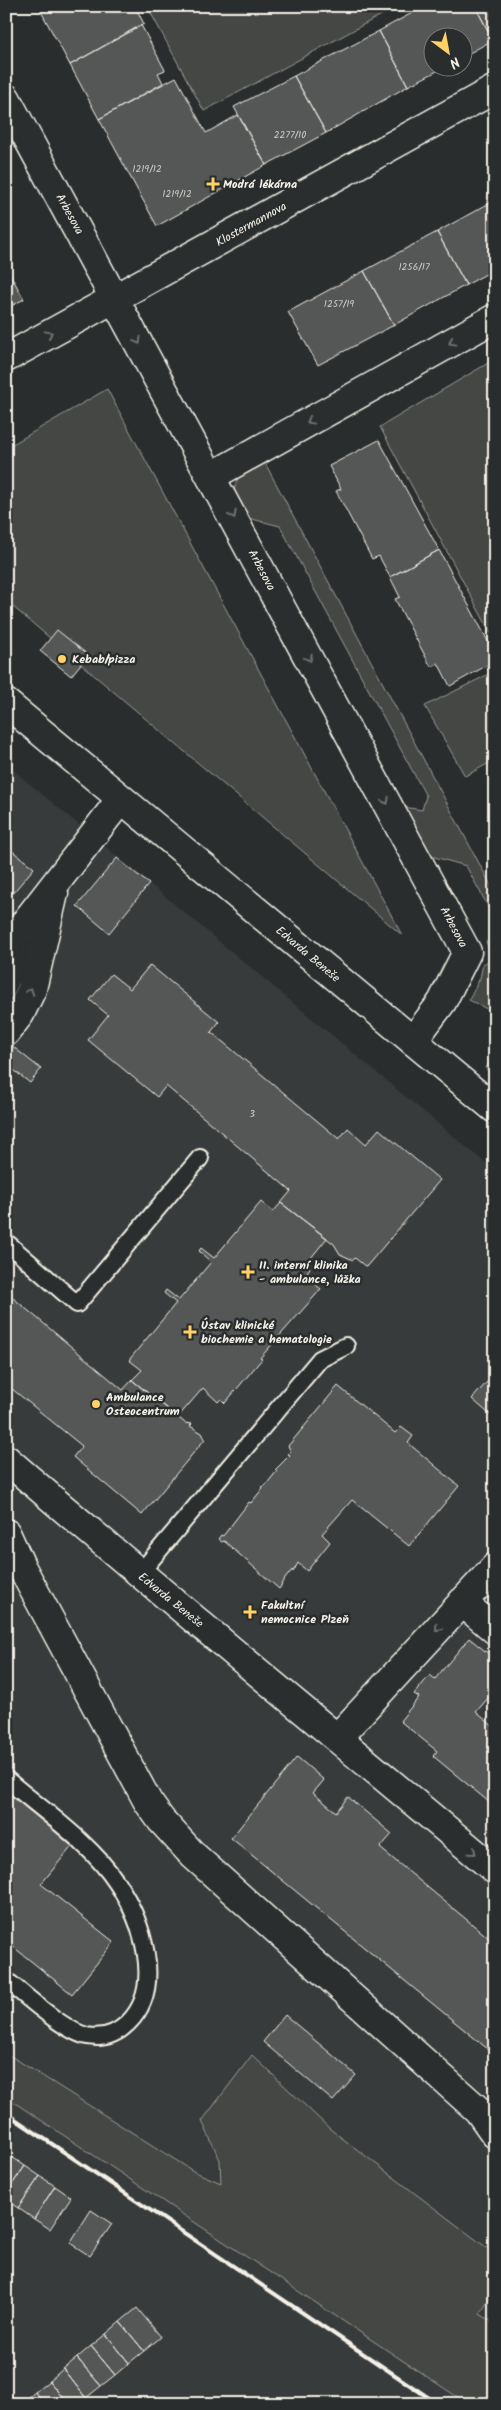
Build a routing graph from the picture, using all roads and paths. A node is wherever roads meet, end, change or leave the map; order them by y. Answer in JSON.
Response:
{"nodes":[{"id":1,"x":495,"y":90,"type":"edge"},
{"id":2,"x":6,"y":98,"type":"edge"},
{"id":3,"x":115,"y":298,"type":"junction"},
{"id":4,"x":495,"y":318,"type":"edge"},
{"id":5,"x":6,"y":358,"type":"edge"},
{"id":6,"x":212,"y":476,"type":"junction"},
{"id":7,"x":6,"y":703,"type":"edge"},
{"id":8,"x":121,"y":799,"type":"junction"},
{"id":9,"x":57,"y":884,"type":"junction"},
{"id":10,"x":6,"y":947,"type":"edge"},
{"id":11,"x":6,"y":992,"type":"edge"},
{"id":12,"x":6,"y":1032,"type":"edge"},
{"id":13,"x":414,"y":1041,"type":"junction"},
{"id":14,"x":495,"y":1109,"type":"edge"},
{"id":15,"x":200,"y":1158,"type":"dead end"},
{"id":16,"x":6,"y":1242,"type":"edge"},
{"id":17,"x":346,"y":1346,"type":"dead end"},
{"id":18,"x":6,"y":1459,"type":"edge"},
{"id":19,"x":6,"y":1533,"type":"edge"},
{"id":20,"x":495,"y":1567,"type":"edge"},
{"id":21,"x":138,"y":1574,"type":"junction"},
{"id":22,"x":462,"y":1602,"type":"junction"},
{"id":23,"x":495,"y":1630,"type":"edge"},
{"id":24,"x":338,"y":1738,"type":"junction"},
{"id":25,"x":6,"y":1779,"type":"edge"},
{"id":26,"x":495,"y":1870,"type":"edge"},
{"id":27,"x":6,"y":1980,"type":"edge"},
{"id":28,"x":495,"y":2134,"type":"edge"}],
"edges":[{"from":1,"to":3,"type":"street","name":"Klostermannova"},
{"from":2,"to":3,"type":"street","name":"Arbesova"},
{"from":5,"to":3,"type":"street","name":"Klostermannova","one_way":true},
{"from":3,"to":6,"type":"street","name":"Arbesova","one_way":true},
{"from":4,"to":6,"type":"street","one_way":true},
{"from":6,"to":13,"type":"street","name":"Arbesova","one_way":true},
{"from":7,"to":8,"type":"street","name":"Edvarda Beneše"},
{"from":8,"to":9,"type":"street"},
{"from":8,"to":13,"type":"street","name":"Edvarda Beneše"},
{"from":9,"to":10,"type":"street"},
{"from":9,"to":11,"type":"lane"},
{"from":12,"to":9,"type":"street","one_way":true},
{"from":13,"to":14,"type":"street","name":"Edvarda Beneše"},
{"from":15,"to":16,"type":"lane"},
{"from":17,"to":21,"type":"lane"},
{"from":18,"to":21,"type":"street","name":"Edvarda Beneše"},
{"from":19,"to":28,"type":"street"},
{"from":20,"to":22,"type":"street"},
{"from":21,"to":24,"type":"street","name":"Edvarda Beneše"},
{"from":22,"to":23,"type":"street"},
{"from":22,"to":24,"type":"street","one_way":true},
{"from":24,"to":26,"type":"street","name":"Edvarda Beneše","one_way":true},
{"from":25,"to":27,"type":"lane"}]}
